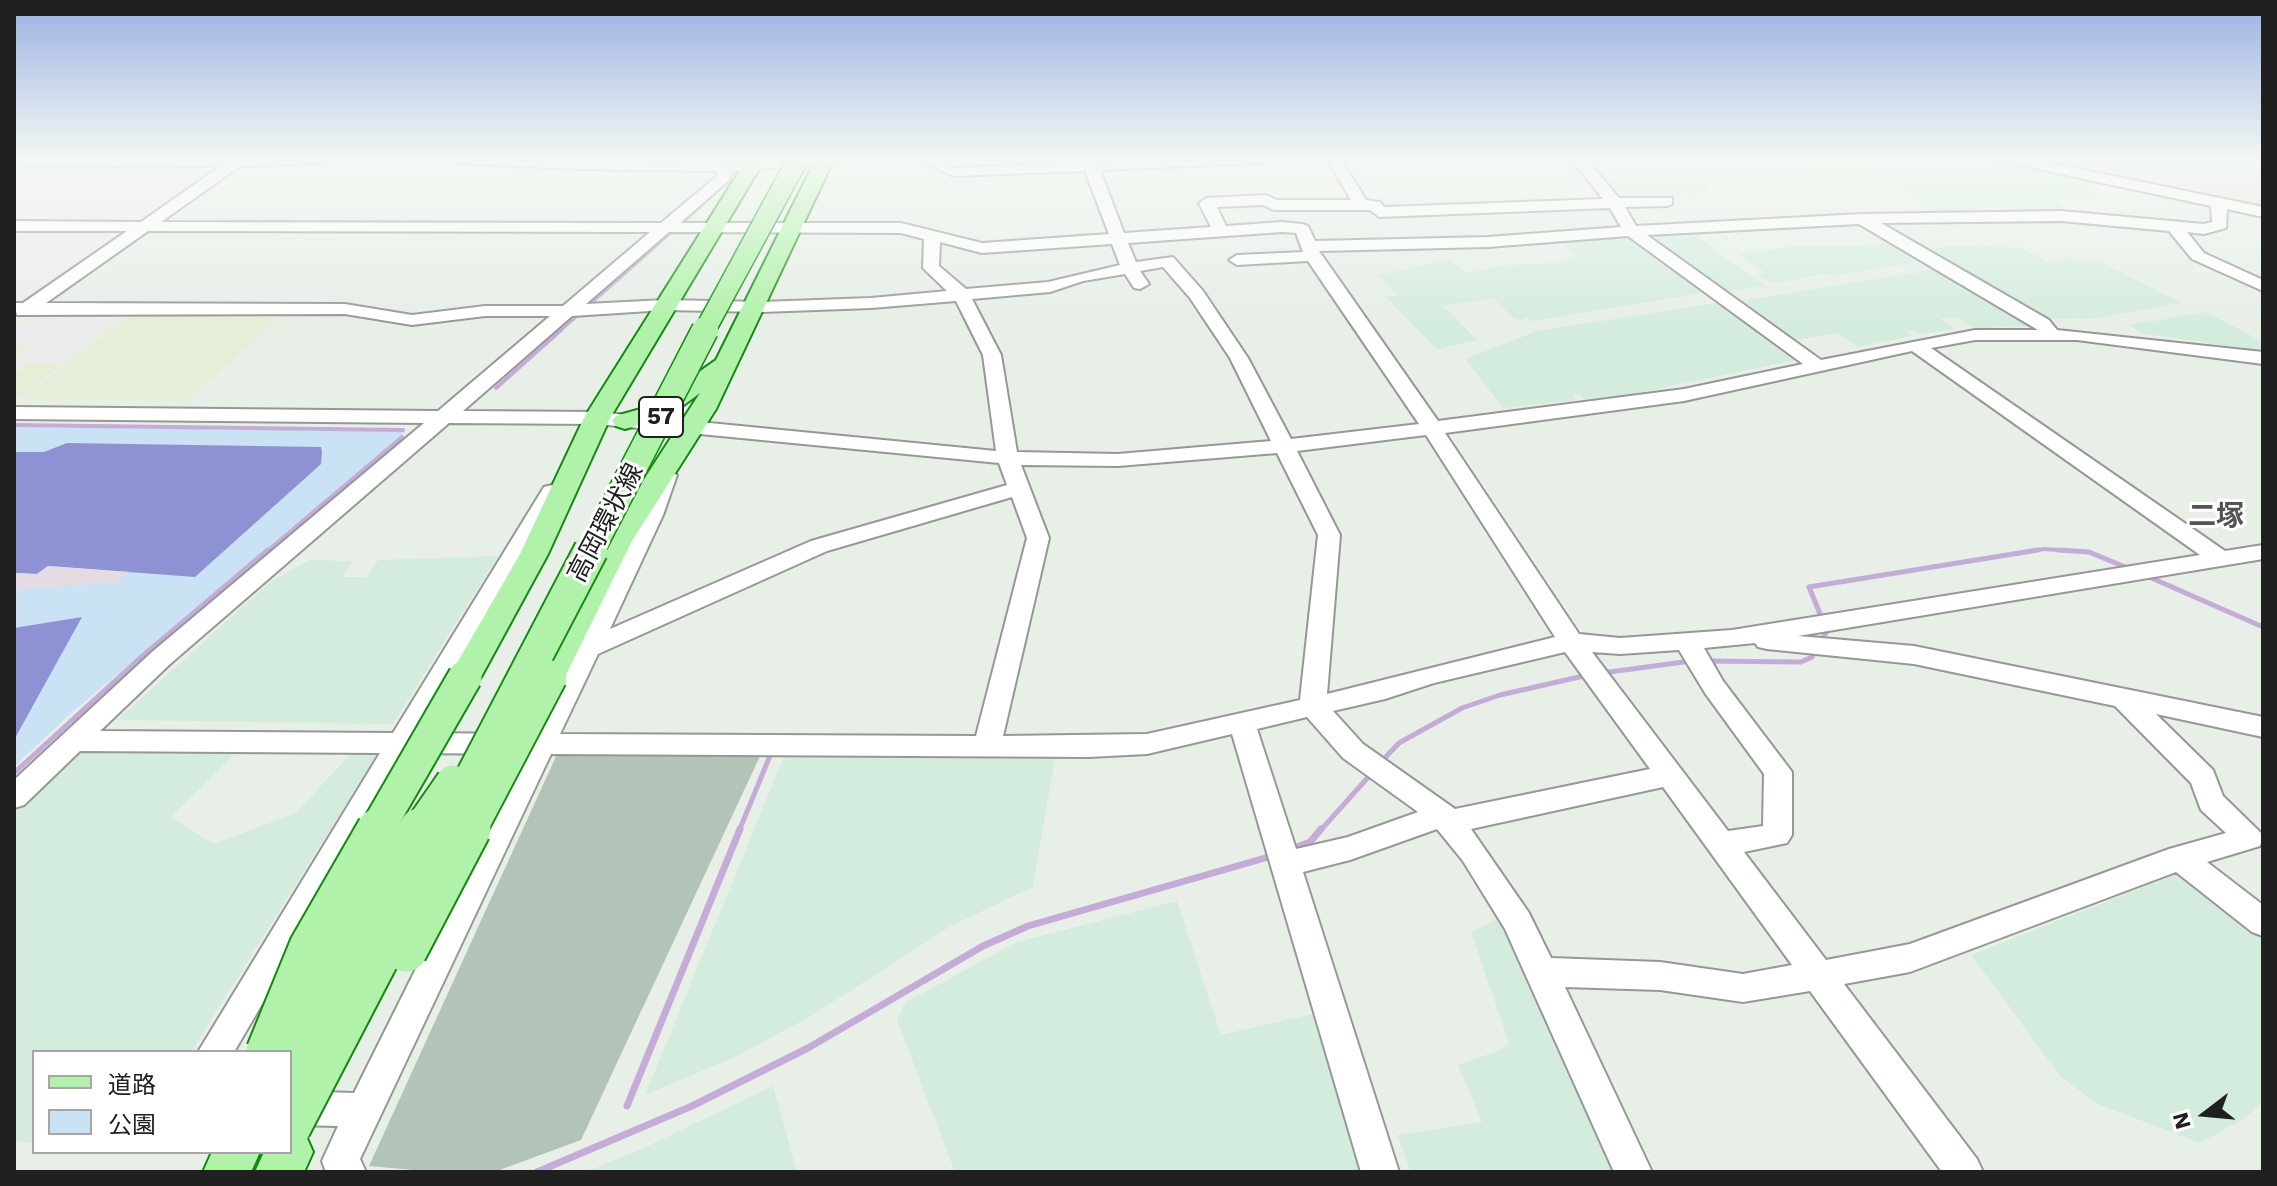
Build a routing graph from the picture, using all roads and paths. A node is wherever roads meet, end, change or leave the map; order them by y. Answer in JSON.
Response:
{"nodes":[{"id":1,"x":159,"y":214,"type":"edge"},
{"id":2,"x":679,"y":214,"type":"edge"},
{"id":3,"x":721,"y":214,"type":"edge"},
{"id":4,"x":768,"y":214,"type":"edge"},
{"id":5,"x":797,"y":214,"type":"edge"},
{"id":6,"x":1109,"y":214,"type":"edge"},
{"id":7,"x":1213,"y":214,"type":"edge"},
{"id":8,"x":1304,"y":214,"type":"edge"},
{"id":9,"x":1621,"y":214,"type":"edge"},
{"id":10,"x":2219,"y":214,"type":"edge"},
{"id":11,"x":1862,"y":219,"type":"junction"},
{"id":12,"x":14,"y":226,"type":"edge"},
{"id":13,"x":142,"y":226,"type":"junction"},
{"id":14,"x":2174,"y":226,"type":"junction"},
{"id":15,"x":662,"y":228,"type":"junction"},
{"id":16,"x":712,"y":228,"type":"junction"},
{"id":17,"x":789,"y":228,"type":"junction"},
{"id":18,"x":1221,"y":231,"type":"junction"},
{"id":19,"x":1631,"y":231,"type":"junction"},
{"id":20,"x":933,"y":234,"type":"junction"},
{"id":21,"x":1118,"y":238,"type":"junction"},
{"id":22,"x":1308,"y":244,"type":"junction"},
{"id":23,"x":1237,"y":260,"type":"dead end"},
{"id":24,"x":1135,"y":275,"type":"junction"},
{"id":25,"x":2263,"y":286,"type":"edge"},
{"id":26,"x":961,"y":294,"type":"junction"},
{"id":27,"x":665,"y":305,"type":"junction"},
{"id":28,"x":754,"y":308,"type":"junction"},
{"id":29,"x":18,"y":311,"type":"edge"},
{"id":30,"x":564,"y":311,"type":"junction"},
{"id":31,"x":2051,"y":334,"type":"junction"},
{"id":32,"x":1915,"y":345,"type":"junction"},
{"id":33,"x":2263,"y":358,"type":"edge"},
{"id":34,"x":728,"y":359,"type":"junction"},
{"id":35,"x":1818,"y":366,"type":"junction"},
{"id":36,"x":14,"y":413,"type":"edge"},
{"id":37,"x":447,"y":416,"type":"junction"},
{"id":38,"x":597,"y":418,"type":"junction"},
{"id":39,"x":635,"y":422,"type":"junction"},
{"id":40,"x":691,"y":426,"type":"junction"},
{"id":41,"x":1432,"y":428,"type":"junction"},
{"id":42,"x":1286,"y":446,"type":"junction"},
{"id":43,"x":1008,"y":458,"type":"junction"},
{"id":44,"x":669,"y":465,"type":"junction"},
{"id":45,"x":575,"y":467,"type":"junction"},
{"id":46,"x":1019,"y":488,"type":"junction"},
{"id":47,"x":2263,"y":552,"type":"edge"},
{"id":48,"x":2221,"y":559,"type":"junction"},
{"id":49,"x":1732,"y":638,"type":"junction"},
{"id":50,"x":1571,"y":642,"type":"junction"},
{"id":51,"x":1687,"y":642,"type":"junction"},
{"id":52,"x":588,"y":648,"type":"junction"},
{"id":53,"x":538,"y":676,"type":"junction"},
{"id":54,"x":2124,"y":699,"type":"junction"},
{"id":55,"x":1313,"y":706,"type":"junction"},
{"id":56,"x":1242,"y":723,"type":"junction"},
{"id":57,"x":2263,"y":727,"type":"edge"},
{"id":58,"x":72,"y":741,"type":"junction"},
{"id":59,"x":403,"y":743,"type":"junction"},
{"id":60,"x":541,"y":743,"type":"junction"},
{"id":61,"x":987,"y":747,"type":"junction"},
{"id":62,"x":1670,"y":775,"type":"junction"},
{"id":63,"x":14,"y":797,"type":"edge"},
{"id":64,"x":1446,"y":819,"type":"junction"},
{"id":65,"x":1721,"y":844,"type":"junction"},
{"id":66,"x":2180,"y":858,"type":"junction"},
{"id":67,"x":1285,"y":864,"type":"junction"},
{"id":68,"x":462,"y":907,"type":"junction"},
{"id":69,"x":299,"y":910,"type":"junction"},
{"id":70,"x":2263,"y":923,"type":"edge"},
{"id":71,"x":1541,"y":972,"type":"junction"},
{"id":72,"x":1819,"y":975,"type":"junction"},
{"id":73,"x":216,"y":1050,"type":"edge"},
{"id":74,"x":268,"y":1050,"type":"edge"},
{"id":75,"x":292,"y":1054,"type":"edge"},
{"id":76,"x":292,"y":1108,"type":"edge"},
{"id":77,"x":364,"y":1110,"type":"junction"},
{"id":78,"x":292,"y":1123,"type":"edge"},
{"id":79,"x":292,"y":1148,"type":"edge"},
{"id":80,"x":236,"y":1154,"type":"edge"},
{"id":81,"x":276,"y":1154,"type":"edge"},
{"id":82,"x":288,"y":1154,"type":"edge"},
{"id":83,"x":226,"y":1172,"type":"edge"},
{"id":84,"x":266,"y":1172,"type":"edge"},
{"id":85,"x":278,"y":1172,"type":"edge"},
{"id":86,"x":347,"y":1172,"type":"edge"},
{"id":87,"x":1380,"y":1172,"type":"edge"},
{"id":88,"x":1633,"y":1172,"type":"edge"},
{"id":89,"x":1964,"y":1172,"type":"edge"}],
"edges":[{"from":1,"to":13,"type":"street"},
{"from":2,"to":15,"type":"street"},
{"from":3,"to":16,"type":"main road","number":"57"},
{"from":4,"to":53,"type":"main road","name":"高岡環状線","number":"57","bridge":true},
{"from":5,"to":17,"type":"main road","number":"57"},
{"from":6,"to":21,"type":"street"},
{"from":7,"to":18,"type":"street"},
{"from":8,"to":22,"type":"street"},
{"from":9,"to":19,"type":"street"},
{"from":10,"to":14,"type":"street"},
{"from":11,"to":14,"type":"street"},
{"from":11,"to":19,"type":"street"},
{"from":11,"to":31,"type":"street"},
{"from":12,"to":13,"type":"street"},
{"from":13,"to":15,"type":"street"},
{"from":13,"to":29,"type":"street"},
{"from":14,"to":25,"type":"street"},
{"from":15,"to":16,"type":"street"},
{"from":15,"to":30,"type":"street"},
{"from":16,"to":17,"type":"street"},
{"from":16,"to":27,"type":"main road","number":"57"},
{"from":17,"to":20,"type":"street"},
{"from":17,"to":28,"type":"main road","number":"57"},
{"from":18,"to":21,"type":"street"},
{"from":18,"to":22,"type":"street"},
{"from":19,"to":22,"type":"street"},
{"from":19,"to":35,"type":"street"},
{"from":20,"to":21,"type":"street"},
{"from":20,"to":26,"type":"street"},
{"from":21,"to":24,"type":"street"},
{"from":22,"to":23,"type":"street"},
{"from":22,"to":41,"type":"street"},
{"from":24,"to":26,"type":"street"},
{"from":24,"to":42,"type":"street"},
{"from":26,"to":28,"type":"street"},
{"from":26,"to":43,"type":"street"},
{"from":27,"to":28,"type":"street"},
{"from":27,"to":30,"type":"street"},
{"from":27,"to":38,"type":"main road","number":"57"},
{"from":28,"to":34,"type":"main road","number":"57"},
{"from":29,"to":30,"type":"street"},
{"from":30,"to":37,"type":"street"},
{"from":31,"to":32,"type":"street"},
{"from":31,"to":33,"type":"street"},
{"from":32,"to":35,"type":"street"},
{"from":32,"to":48,"type":"street"},
{"from":34,"to":39,"type":"main road"},
{"from":34,"to":40,"type":"main road","number":"57"},
{"from":35,"to":41,"type":"street"},
{"from":36,"to":37,"type":"street"},
{"from":37,"to":38,"type":"street"},
{"from":37,"to":58,"type":"street"},
{"from":38,"to":39,"type":"street"},
{"from":38,"to":45,"type":"main road","number":"57"},
{"from":39,"to":40,"type":"street"},
{"from":39,"to":45,"type":"main road"},
{"from":40,"to":43,"type":"street"},
{"from":40,"to":44,"type":"main road","number":"57"},
{"from":41,"to":42,"type":"street"},
{"from":41,"to":50,"type":"street"},
{"from":42,"to":43,"type":"street"},
{"from":42,"to":55,"type":"street"},
{"from":43,"to":46,"type":"street"},
{"from":44,"to":52,"type":"street"},
{"from":44,"to":53,"type":"main road","number":"57"},
{"from":45,"to":59,"type":"street"},
{"from":45,"to":74,"type":"main road","number":"57","bridge":true},
{"from":46,"to":52,"type":"street"},
{"from":46,"to":61,"type":"street"},
{"from":47,"to":48,"type":"street"},
{"from":48,"to":49,"type":"street"},
{"from":49,"to":51,"type":"street"},
{"from":49,"to":54,"type":"street"},
{"from":50,"to":51,"type":"street"},
{"from":50,"to":55,"type":"street"},
{"from":50,"to":62,"type":"street"},
{"from":51,"to":65,"type":"street"},
{"from":52,"to":60,"type":"street"},
{"from":53,"to":75,"type":"main road","name":"高岡環状線","number":"57","bridge":true},
{"from":53,"to":78,"type":"main road","name":"高岡環状線","number":"57","bridge":true},
{"from":53,"to":79,"type":"main road","number":"57","bridge":true},
{"from":54,"to":57,"type":"street"},
{"from":54,"to":66,"type":"street"},
{"from":55,"to":56,"type":"street"},
{"from":55,"to":64,"type":"street"},
{"from":56,"to":61,"type":"street"},
{"from":56,"to":67,"type":"street"},
{"from":58,"to":59,"type":"street"},
{"from":58,"to":63,"type":"street"},
{"from":59,"to":60,"type":"street"},
{"from":59,"to":69,"type":"street"},
{"from":60,"to":61,"type":"street"},
{"from":60,"to":68,"type":"street"},
{"from":62,"to":64,"type":"street"},
{"from":62,"to":65,"type":"street"},
{"from":64,"to":67,"type":"street"},
{"from":64,"to":71,"type":"street"},
{"from":65,"to":72,"type":"street"},
{"from":66,"to":70,"type":"street"},
{"from":66,"to":72,"type":"street"},
{"from":67,"to":87,"type":"street"},
{"from":68,"to":69,"type":"street"},
{"from":68,"to":77,"type":"street"},
{"from":69,"to":73,"type":"street"},
{"from":71,"to":72,"type":"street"},
{"from":71,"to":88,"type":"street"},
{"from":72,"to":89,"type":"street"},
{"from":76,"to":77,"type":"street"},
{"from":77,"to":86,"type":"street"},
{"from":80,"to":83,"type":"main road"},
{"from":81,"to":84,"type":"main road"},
{"from":82,"to":85,"type":"main road","number":"57","bridge":true}]}
